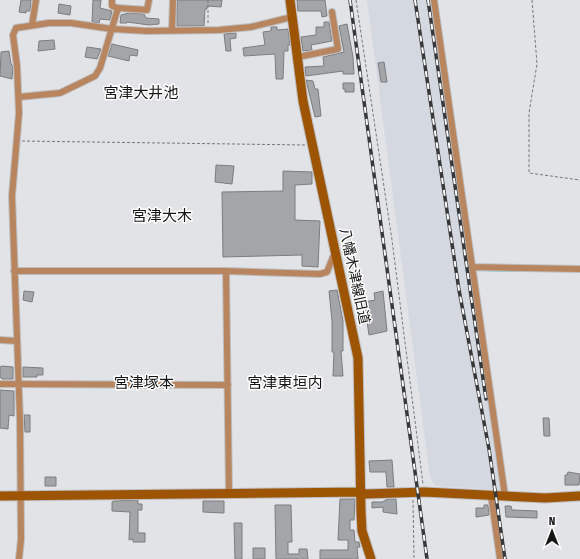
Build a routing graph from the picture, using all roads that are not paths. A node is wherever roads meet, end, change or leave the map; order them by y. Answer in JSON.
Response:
{"nodes":[{"id":1,"x":36,"y":0,"type":"edge"},
{"id":2,"x":112,"y":0,"type":"edge"},
{"id":3,"x":149,"y":0,"type":"edge"},
{"id":4,"x":172,"y":0,"type":"edge"},
{"id":5,"x":290,"y":0,"type":"edge"},
{"id":6,"x":434,"y":0,"type":"edge"},
{"id":7,"x":118,"y":8,"type":"junction"},
{"id":8,"x":332,"y":12,"type":"dead end"},
{"id":9,"x":292,"y":17,"type":"junction"},
{"id":10,"x":32,"y":26,"type":"junction"},
{"id":11,"x":112,"y":29,"type":"junction"},
{"id":12,"x":172,"y":30,"type":"junction"},
{"id":13,"x":298,"y":57,"type":"junction"},
{"id":14,"x":19,"y":97,"type":"junction"},
{"id":15,"x":336,"y":254,"type":"junction"},
{"id":16,"x":472,"y":267,"type":"junction"},
{"id":17,"x":580,"y":269,"type":"edge"},
{"id":18,"x":14,"y":271,"type":"junction"},
{"id":19,"x":226,"y":271,"type":"junction"},
{"id":20,"x":0,"y":340,"type":"edge"},
{"id":21,"x":17,"y":341,"type":"junction"},
{"id":22,"x":0,"y":384,"type":"edge"},
{"id":23,"x":18,"y":384,"type":"junction"},
{"id":24,"x":228,"y":385,"type":"junction"},
{"id":25,"x":360,"y":492,"type":"junction"},
{"id":26,"x":229,"y":494,"type":"junction"},
{"id":27,"x":491,"y":495,"type":"junction"},
{"id":28,"x":0,"y":496,"type":"edge"},
{"id":29,"x":21,"y":496,"type":"junction"},
{"id":30,"x":505,"y":496,"type":"junction"},
{"id":31,"x":580,"y":496,"type":"edge"},
{"id":32,"x":19,"y":559,"type":"edge"},
{"id":33,"x":371,"y":559,"type":"edge"},
{"id":34,"x":500,"y":559,"type":"edge"}],
"edges":[{"from":1,"to":10,"type":"street"},
{"from":2,"to":7,"type":"street"},
{"from":3,"to":7,"type":"street"},
{"from":4,"to":12,"type":"street"},
{"from":5,"to":9,"type":"street","name":"八幡木津線旧道"},
{"from":6,"to":16,"type":"street"},
{"from":7,"to":11,"type":"street"},
{"from":8,"to":13,"type":"street"},
{"from":9,"to":12,"type":"street"},
{"from":9,"to":13,"type":"street","name":"八幡木津線旧道"},
{"from":10,"to":11,"type":"street"},
{"from":10,"to":14,"type":"street"},
{"from":11,"to":12,"type":"street"},
{"from":11,"to":14,"type":"street"},
{"from":13,"to":15,"type":"street","name":"八幡木津線旧道"},
{"from":14,"to":18,"type":"street"},
{"from":15,"to":19,"type":"street"},
{"from":15,"to":25,"type":"street","name":"八幡木津線旧道"},
{"from":16,"to":17,"type":"street"},
{"from":16,"to":30,"type":"street"},
{"from":18,"to":19,"type":"street"},
{"from":18,"to":21,"type":"street"},
{"from":19,"to":24,"type":"street"},
{"from":20,"to":21,"type":"street"},
{"from":21,"to":23,"type":"street"},
{"from":22,"to":23,"type":"street"},
{"from":23,"to":24,"type":"street"},
{"from":23,"to":29,"type":"street"},
{"from":24,"to":26,"type":"street"},
{"from":25,"to":26,"type":"street"},
{"from":25,"to":27,"type":"street"},
{"from":25,"to":33,"type":"street","name":"八幡木津線旧道"},
{"from":26,"to":29,"type":"street"},
{"from":27,"to":30,"type":"street"},
{"from":27,"to":34,"type":"street"},
{"from":28,"to":29,"type":"street"},
{"from":29,"to":32,"type":"street"},
{"from":30,"to":31,"type":"street"}]}
